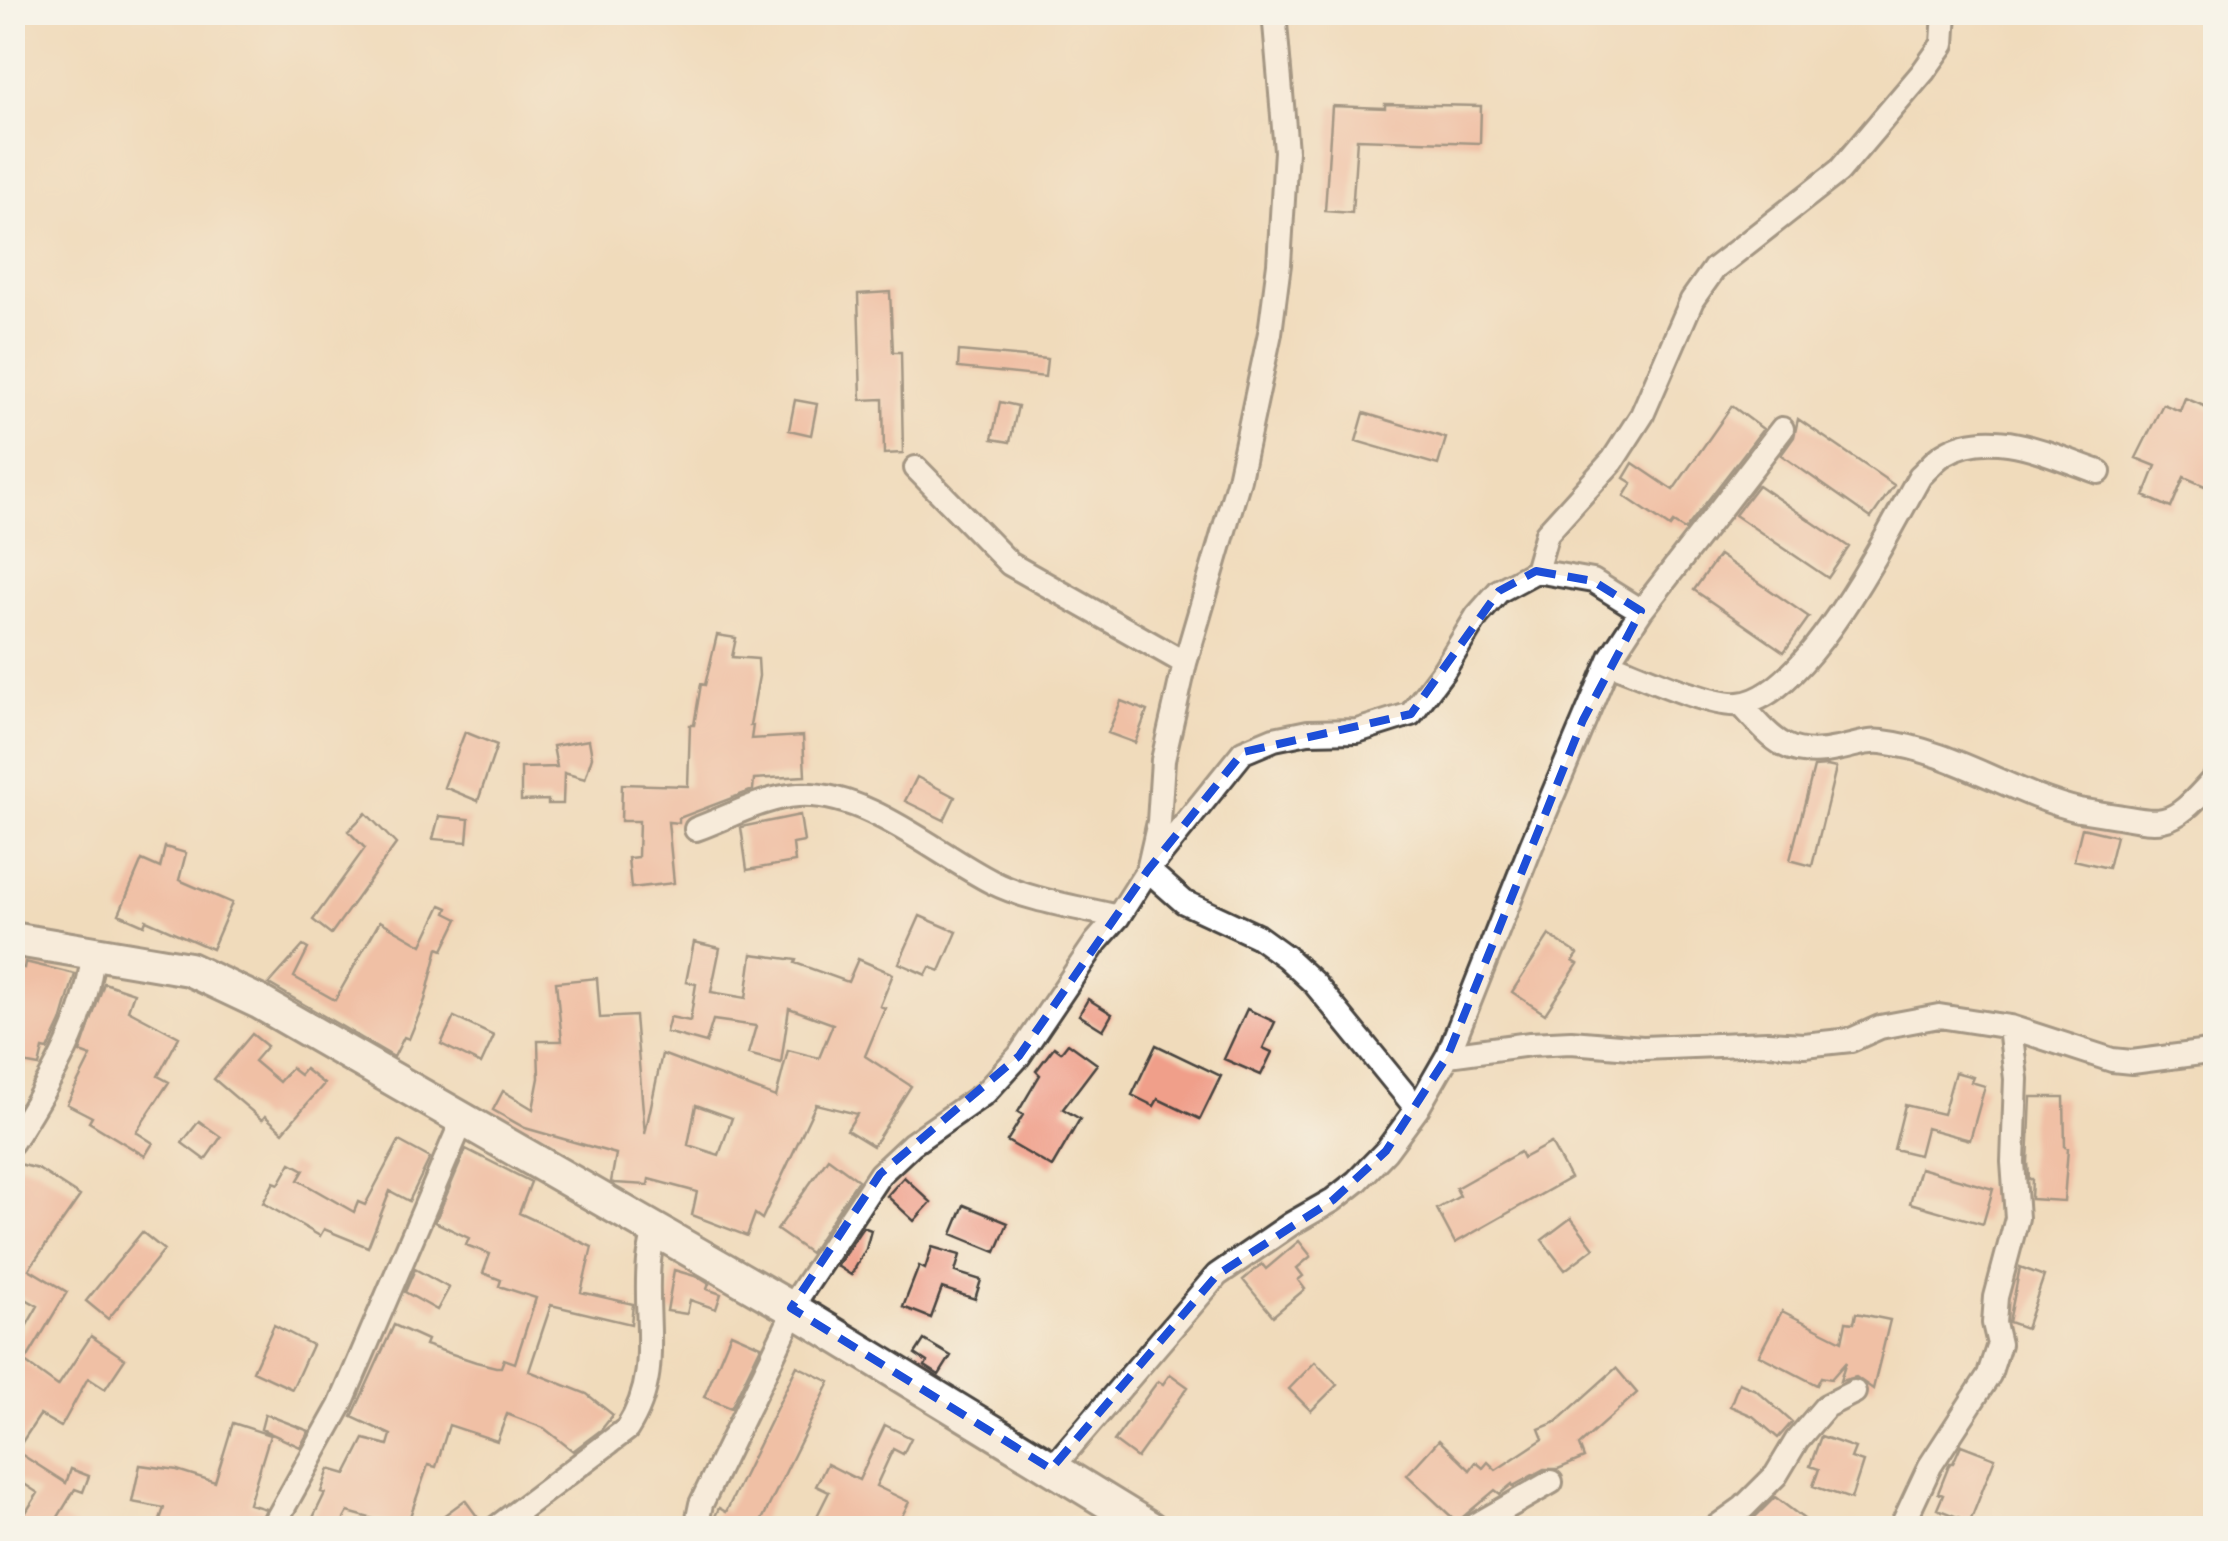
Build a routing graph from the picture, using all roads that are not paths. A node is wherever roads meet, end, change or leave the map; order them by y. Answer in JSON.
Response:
{"nodes":[{"id":1,"x":1274,"y":12,"type":"edge"},
{"id":2,"x":1945,"y":12,"type":"edge"},
{"id":3,"x":1782,"y":429,"type":"dead end"},
{"id":4,"x":916,"y":468,"type":"dead end"},
{"id":5,"x":2099,"y":472,"type":"dead end"},
{"id":6,"x":1536,"y":571,"type":"junction"},
{"id":7,"x":1641,"y":611,"type":"junction"},
{"id":8,"x":1185,"y":663,"type":"junction"},
{"id":9,"x":1608,"y":663,"type":"junction"},
{"id":10,"x":1741,"y":704,"type":"junction"},
{"id":11,"x":2216,"y":777,"type":"edge"},
{"id":12,"x":696,"y":830,"type":"dead end"},
{"id":13,"x":1148,"y":870,"type":"junction"},
{"id":14,"x":1118,"y":917,"type":"junction"},
{"id":15,"x":12,"y":939,"type":"edge"},
{"id":16,"x":92,"y":951,"type":"junction"},
{"id":17,"x":2010,"y":1026,"type":"junction"},
{"id":18,"x":2216,"y":1052,"type":"edge"},
{"id":19,"x":1448,"y":1056,"type":"junction"},
{"id":20,"x":1418,"y":1109,"type":"junction"},
{"id":21,"x":464,"y":1119,"type":"junction"},
{"id":22,"x":12,"y":1142,"type":"edge"},
{"id":23,"x":654,"y":1230,"type":"junction"},
{"id":24,"x":791,"y":1308,"type":"junction"},
{"id":25,"x":1854,"y":1392,"type":"dead end"},
{"id":26,"x":1051,"y":1469,"type":"junction"},
{"id":27,"x":1551,"y":1482,"type":"dead end"},
{"id":28,"x":272,"y":1528,"type":"edge"},
{"id":29,"x":496,"y":1528,"type":"edge"},
{"id":30,"x":696,"y":1528,"type":"edge"},
{"id":31,"x":1150,"y":1528,"type":"edge"},
{"id":32,"x":1470,"y":1528,"type":"edge"},
{"id":33,"x":1715,"y":1528,"type":"edge"},
{"id":34,"x":1900,"y":1528,"type":"edge"}],
"edges":[{"from":1,"to":8,"type":"street"},
{"from":2,"to":6,"type":"street"},
{"from":3,"to":7,"type":"street"},
{"from":4,"to":8,"type":"street"},
{"from":5,"to":10,"type":"street"},
{"from":6,"to":7,"type":"street"},
{"from":6,"to":13,"type":"street"},
{"from":7,"to":9,"type":"street"},
{"from":8,"to":13,"type":"street"},
{"from":9,"to":10,"type":"street"},
{"from":9,"to":19,"type":"street"},
{"from":10,"to":11,"type":"street"},
{"from":12,"to":14,"type":"street"},
{"from":13,"to":14,"type":"street"},
{"from":13,"to":20,"type":"street"},
{"from":14,"to":24,"type":"street"},
{"from":15,"to":16,"type":"main road"},
{"from":16,"to":21,"type":"main road"},
{"from":16,"to":22,"type":"street"},
{"from":17,"to":18,"type":"street"},
{"from":17,"to":19,"type":"street"},
{"from":17,"to":34,"type":"street"},
{"from":19,"to":20,"type":"street"},
{"from":20,"to":26,"type":"street"},
{"from":21,"to":23,"type":"main road"},
{"from":21,"to":28,"type":"street"},
{"from":23,"to":24,"type":"main road"},
{"from":23,"to":29,"type":"street"},
{"from":24,"to":26,"type":"main road"},
{"from":24,"to":30,"type":"street"},
{"from":25,"to":33,"type":"street"},
{"from":26,"to":31,"type":"main road"},
{"from":27,"to":32,"type":"street"}]}
